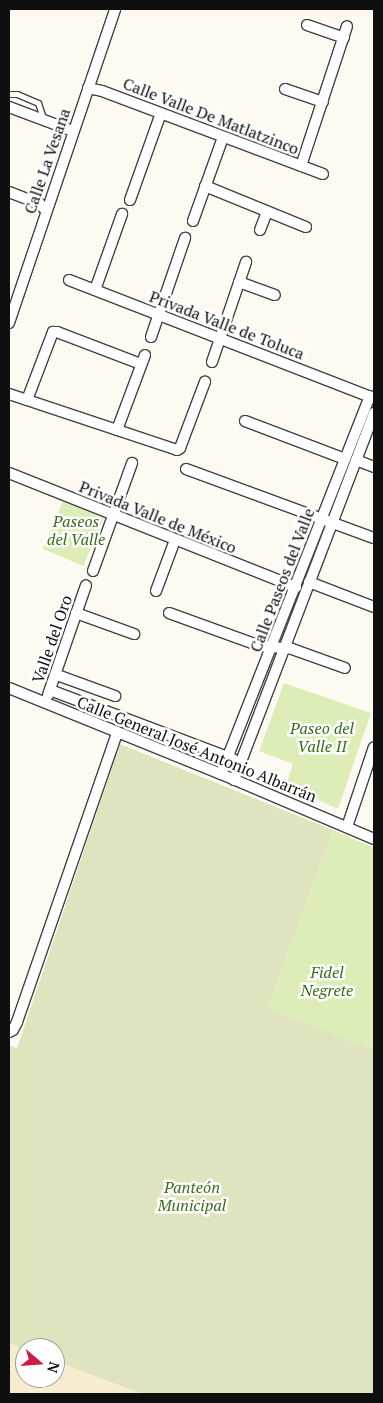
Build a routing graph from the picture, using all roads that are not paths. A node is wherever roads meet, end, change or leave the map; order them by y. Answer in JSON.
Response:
{"nodes":[{"id":1,"x":115,"y":9,"type":"edge"},
{"id":2,"x":307,"y":25,"type":"dead end"},
{"id":3,"x":347,"y":26,"type":"dead end"},
{"id":4,"x":344,"y":38,"type":"junction"},
{"id":5,"x":88,"y":88,"type":"junction"},
{"id":6,"x":285,"y":89,"type":"dead end"},
{"id":7,"x":9,"y":94,"type":"edge"},
{"id":8,"x":323,"y":102,"type":"junction"},
{"id":9,"x":9,"y":107,"type":"edge"},
{"id":10,"x":161,"y":113,"type":"junction"},
{"id":11,"x":44,"y":120,"type":"junction"},
{"id":12,"x":73,"y":131,"type":"junction"},
{"id":13,"x":224,"y":137,"type":"junction"},
{"id":14,"x":301,"y":166,"type":"junction"},
{"id":15,"x":323,"y":174,"type":"dead end"},
{"id":16,"x":205,"y":186,"type":"junction"},
{"id":17,"x":9,"y":192,"type":"edge"},
{"id":18,"x":130,"y":200,"type":"dead end"},
{"id":19,"x":46,"y":211,"type":"junction"},
{"id":20,"x":267,"y":212,"type":"junction"},
{"id":21,"x":122,"y":214,"type":"dead end"},
{"id":22,"x":193,"y":221,"type":"dead end"},
{"id":23,"x":306,"y":227,"type":"dead end"},
{"id":24,"x":260,"y":230,"type":"dead end"},
{"id":25,"x":185,"y":238,"type":"dead end"},
{"id":26,"x":246,"y":262,"type":"dead end"},
{"id":27,"x":69,"y":280,"type":"dead end"},
{"id":28,"x":239,"y":282,"type":"junction"},
{"id":29,"x":96,"y":290,"type":"junction"},
{"id":30,"x":275,"y":295,"type":"dead end"},
{"id":31,"x":158,"y":314,"type":"junction"},
{"id":32,"x":10,"y":317,"type":"edge"},
{"id":33,"x":151,"y":337,"type":"dead end"},
{"id":34,"x":220,"y":338,"type":"junction"},
{"id":35,"x":212,"y":362,"type":"dead end"},
{"id":36,"x":205,"y":382,"type":"dead end"},
{"id":37,"x":9,"y":394,"type":"edge"},
{"id":38,"x":372,"y":397,"type":"edge"},
{"id":39,"x":27,"y":400,"type":"junction"},
{"id":40,"x":374,"y":413,"type":"edge"},
{"id":41,"x":245,"y":422,"type":"dead end"},
{"id":42,"x":117,"y":430,"type":"junction"},
{"id":43,"x":350,"y":460,"type":"junction"},
{"id":44,"x":132,"y":463,"type":"dead end"},
{"id":45,"x":374,"y":467,"type":"edge"},
{"id":46,"x":186,"y":469,"type":"dead end"},
{"id":47,"x":9,"y":474,"type":"edge"},
{"id":48,"x":113,"y":515,"type":"junction"},
{"id":49,"x":327,"y":520,"type":"junction"},
{"id":50,"x":374,"y":538,"type":"edge"},
{"id":51,"x":175,"y":540,"type":"junction"},
{"id":52,"x":93,"y":571,"type":"dead end"},
{"id":53,"x":309,"y":582,"type":"junction"},
{"id":54,"x":86,"y":585,"type":"dead end"},
{"id":55,"x":296,"y":587,"type":"junction"},
{"id":56,"x":156,"y":591,"type":"dead end"},
{"id":57,"x":374,"y":607,"type":"edge"},
{"id":58,"x":76,"y":613,"type":"junction"},
{"id":59,"x":169,"y":613,"type":"dead end"},
{"id":60,"x":134,"y":634,"type":"dead end"},
{"id":61,"x":272,"y":648,"type":"junction"},
{"id":62,"x":285,"y":648,"type":"junction"},
{"id":63,"x":346,"y":668,"type":"dead end"},
{"id":64,"x":56,"y":675,"type":"junction"},
{"id":65,"x":9,"y":688,"type":"edge"},
{"id":66,"x":50,"y":690,"type":"junction"},
{"id":67,"x":115,"y":696,"type":"dead end"},
{"id":68,"x":45,"y":703,"type":"junction"},
{"id":69,"x":117,"y":733,"type":"junction"},
{"id":70,"x":374,"y":747,"type":"edge"},
{"id":71,"x":228,"y":757,"type":"junction"},
{"id":72,"x":241,"y":762,"type":"junction"},
{"id":73,"x":221,"y":774,"type":"junction"},
{"id":74,"x":234,"y":780,"type":"junction"},
{"id":75,"x":347,"y":827,"type":"junction"},
{"id":76,"x":374,"y":839,"type":"edge"},
{"id":77,"x":9,"y":1032,"type":"edge"}],
"edges":[{"from":1,"to":5,"type":"street","name":"Calle La Vesana"},
{"from":2,"to":4,"type":"street"},
{"from":3,"to":4,"type":"street"},
{"from":4,"to":8,"type":"street"},
{"from":5,"to":10,"type":"street","name":"Calle Valle De Matlatzinco"},
{"from":5,"to":12,"type":"street","name":"Calle La Vesana"},
{"from":6,"to":8,"type":"street"},
{"from":7,"to":11,"type":"lane"},
{"from":8,"to":14,"type":"street"},
{"from":9,"to":11,"type":"street"},
{"from":10,"to":13,"type":"street","name":"Calle Valle De Matlatzinco"},
{"from":10,"to":18,"type":"street"},
{"from":11,"to":12,"type":"street"},
{"from":12,"to":19,"type":"street","name":"Calle La Vesana"},
{"from":13,"to":14,"type":"street","name":"Calle Valle De Matlatzinco"},
{"from":13,"to":16,"type":"street"},
{"from":14,"to":15,"type":"street","name":"Calle Valle De Matlatzinco"},
{"from":16,"to":20,"type":"street"},
{"from":16,"to":22,"type":"street"},
{"from":17,"to":19,"type":"street"},
{"from":19,"to":32,"type":"street","name":"Calle La Vesana"},
{"from":20,"to":23,"type":"street"},
{"from":20,"to":24,"type":"street"},
{"from":21,"to":29,"type":"street"},
{"from":25,"to":31,"type":"street"},
{"from":26,"to":28,"type":"street"},
{"from":27,"to":29,"type":"street","name":"Privada Valle de Toluca"},
{"from":28,"to":30,"type":"street"},
{"from":28,"to":34,"type":"street"},
{"from":29,"to":31,"type":"street","name":"Privada Valle de Toluca"},
{"from":31,"to":33,"type":"street"},
{"from":31,"to":34,"type":"street","name":"Privada Valle de Toluca"},
{"from":34,"to":35,"type":"street"},
{"from":34,"to":38,"type":"street","name":"Privada Valle de Toluca"},
{"from":36,"to":42,"type":"street"},
{"from":37,"to":39,"type":"street"},
{"from":38,"to":43,"type":"street","name":"Calle Paseos del Valle"},
{"from":39,"to":42,"type":"street"},
{"from":39,"to":42,"type":"street"},
{"from":40,"to":43,"type":"street","name":"Calle Paseos del Valle"},
{"from":41,"to":43,"type":"street"},
{"from":43,"to":45,"type":"street"},
{"from":43,"to":49,"type":"street","name":"Calle Paseos del Valle"},
{"from":44,"to":48,"type":"street"},
{"from":46,"to":49,"type":"street"},
{"from":47,"to":48,"type":"street","name":"Privada Valle de México"},
{"from":48,"to":51,"type":"street","name":"Privada Valle de México"},
{"from":48,"to":52,"type":"street"},
{"from":49,"to":50,"type":"street"},
{"from":49,"to":53,"type":"street","name":"Calle Paseos del Valle"},
{"from":49,"to":55,"type":"street","name":"Calle Paseos del Valle"},
{"from":51,"to":55,"type":"street","name":"Privada Valle de México"},
{"from":51,"to":56,"type":"street"},
{"from":53,"to":57,"type":"street"},
{"from":53,"to":62,"type":"street","name":"Calle Paseos del Valle"},
{"from":54,"to":58,"type":"street","name":"Valle del Oro"},
{"from":55,"to":61,"type":"street","name":"Calle Paseos del Valle"},
{"from":58,"to":60,"type":"street"},
{"from":58,"to":64,"type":"street","name":"Valle del Oro"},
{"from":59,"to":61,"type":"street"},
{"from":61,"to":62,"type":"street"},
{"from":61,"to":71,"type":"street","name":"Calle Paseos del Valle"},
{"from":62,"to":63,"type":"street"},
{"from":62,"to":72,"type":"street","name":"Calle Paseos del Valle"},
{"from":64,"to":66,"type":"street","name":"Valle del Oro"},
{"from":64,"to":67,"type":"street"},
{"from":65,"to":68,"type":"street","name":"Calle General José Antonio Albarrán"},
{"from":66,"to":68,"type":"street","name":"Valle del Oro"},
{"from":66,"to":71,"type":"street"},
{"from":68,"to":69,"type":"street","name":"Calle General José Antonio Albarrán"},
{"from":69,"to":73,"type":"street","name":"Calle General José Antonio Albarrán"},
{"from":69,"to":77,"type":"street"},
{"from":70,"to":75,"type":"street"},
{"from":71,"to":72,"type":"street"},
{"from":71,"to":73,"type":"street","name":"Calle Paseos del Valle"},
{"from":72,"to":74,"type":"street","name":"Calle Paseos del Valle"},
{"from":73,"to":74,"type":"street","name":"Calle General José Antonio Albarrán"},
{"from":74,"to":75,"type":"street","name":"Calle General José Antonio Albarrán"},
{"from":75,"to":76,"type":"street","name":"Calle General José Antonio Albarrán"}]}
